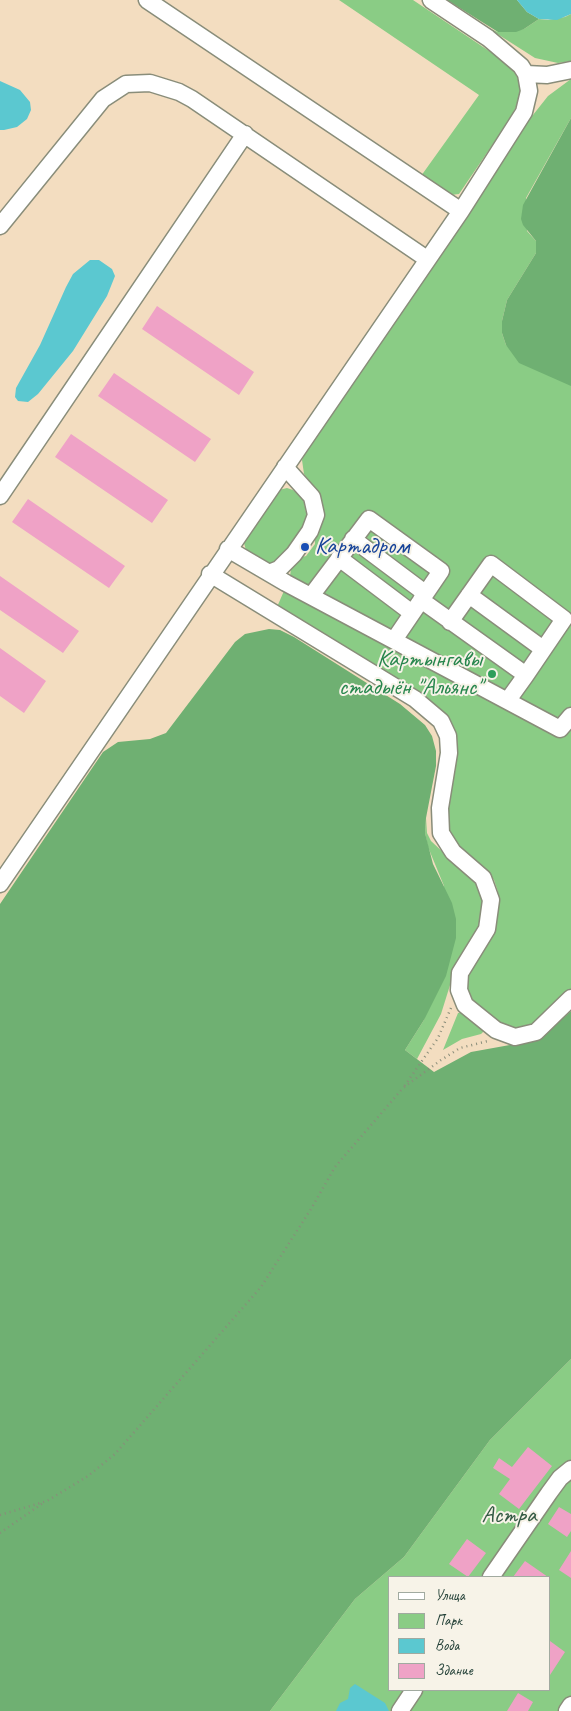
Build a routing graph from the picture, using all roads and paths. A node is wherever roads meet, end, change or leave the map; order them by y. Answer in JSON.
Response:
{"nodes":[{"id":1,"x":147,"y":0,"type":"edge"},
{"id":2,"x":431,"y":0,"type":"edge"},
{"id":3,"x":571,"y":70,"type":"edge"},
{"id":4,"x":526,"y":74,"type":"junction"},
{"id":5,"x":245,"y":134,"type":"junction"},
{"id":6,"x":461,"y":211,"type":"junction"},
{"id":7,"x":0,"y":226,"type":"edge"},
{"id":8,"x":427,"y":259,"type":"junction"},
{"id":9,"x":284,"y":467,"type":"junction"},
{"id":10,"x":0,"y":496,"type":"edge"},
{"id":11,"x":353,"y":539,"type":"junction"},
{"id":12,"x":228,"y":549,"type":"junction"},
{"id":13,"x":339,"y":558,"type":"junction"},
{"id":14,"x":269,"y":573,"type":"junction"},
{"id":15,"x":210,"y":574,"type":"junction"},
{"id":16,"x":469,"y":594,"type":"junction"},
{"id":17,"x":311,"y":596,"type":"junction"},
{"id":18,"x":419,"y":602,"type":"junction"},
{"id":19,"x":450,"y":622,"type":"junction"},
{"id":20,"x":394,"y":640,"type":"junction"},
{"id":21,"x":543,"y":649,"type":"junction"},
{"id":22,"x":526,"y":674,"type":"junction"},
{"id":23,"x":508,"y":700,"type":"junction"},
{"id":24,"x":571,"y":716,"type":"edge"},
{"id":25,"x":0,"y":884,"type":"edge"},
{"id":26,"x":458,"y":983,"type":"junction"},
{"id":27,"x":571,"y":998,"type":"edge"},
{"id":28,"x":516,"y":1037,"type":"junction"},
{"id":29,"x":403,"y":1088,"type":"junction"},
{"id":30,"x":571,"y":1469,"type":"edge"},
{"id":31,"x":47,"y":1501,"type":"junction"},
{"id":32,"x":0,"y":1515,"type":"edge"},
{"id":33,"x":0,"y":1533,"type":"edge"},
{"id":34,"x":492,"y":1576,"type":"edge"},
{"id":35,"x":413,"y":1691,"type":"edge"},
{"id":36,"x":571,"y":1704,"type":"edge"},
{"id":37,"x":400,"y":1711,"type":"edge"},
{"id":38,"x":567,"y":1711,"type":"edge"}],
"edges":[{"from":1,"to":6,"type":"street"},
{"from":2,"to":4,"type":"street"},
{"from":3,"to":4,"type":"street"},
{"from":4,"to":6,"type":"street"},
{"from":5,"to":7,"type":"street"},
{"from":5,"to":8,"type":"street"},
{"from":5,"to":10,"type":"street"},
{"from":6,"to":8,"type":"street"},
{"from":8,"to":9,"type":"street"},
{"from":9,"to":12,"type":"street"},
{"from":9,"to":14,"type":"street"},
{"from":11,"to":13,"type":"street"},
{"from":11,"to":18,"type":"street"},
{"from":11,"to":18,"type":"street"},
{"from":12,"to":14,"type":"street"},
{"from":12,"to":15,"type":"street"},
{"from":13,"to":17,"type":"street"},
{"from":13,"to":18,"type":"street"},
{"from":14,"to":17,"type":"street"},
{"from":15,"to":25,"type":"street"},
{"from":15,"to":26,"type":"street"},
{"from":16,"to":19,"type":"street"},
{"from":16,"to":21,"type":"street"},
{"from":16,"to":21,"type":"street"},
{"from":17,"to":20,"type":"street"},
{"from":18,"to":19,"type":"street"},
{"from":18,"to":20,"type":"street"},
{"from":19,"to":22,"type":"street"},
{"from":20,"to":23,"type":"street"},
{"from":21,"to":22,"type":"street"},
{"from":22,"to":23,"type":"street"},
{"from":23,"to":24,"type":"street"},
{"from":26,"to":28,"type":"street"},
{"from":26,"to":29,"type":"path"},
{"from":27,"to":28,"type":"street"},
{"from":28,"to":29,"type":"path"},
{"from":29,"to":31,"type":"path"},
{"from":30,"to":34,"type":"street"},
{"from":31,"to":32,"type":"path"},
{"from":31,"to":33,"type":"path"},
{"from":35,"to":37,"type":"street"},
{"from":36,"to":38,"type":"street"}]}
